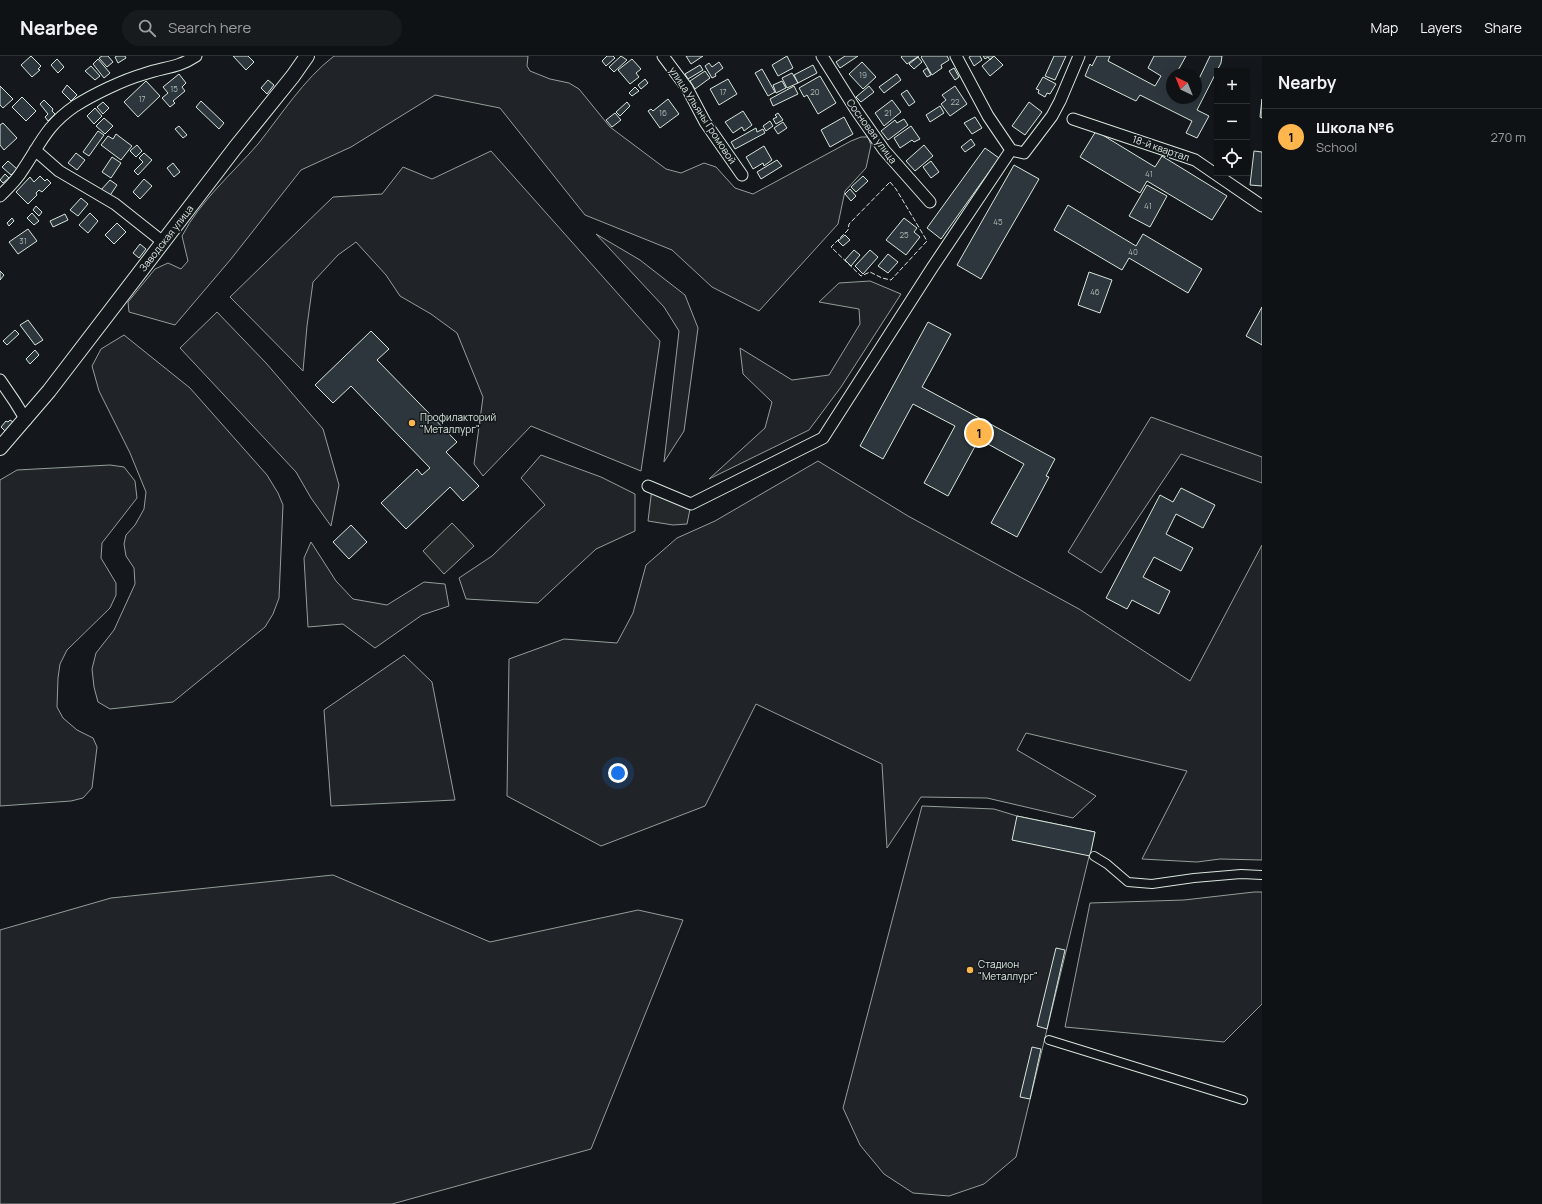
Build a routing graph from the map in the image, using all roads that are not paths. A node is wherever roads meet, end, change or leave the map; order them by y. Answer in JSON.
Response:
{"nodes":[{"id":1,"x":196,"y":56,"type":"edge"},
{"id":2,"x":307,"y":56,"type":"edge"},
{"id":3,"x":663,"y":56,"type":"edge"},
{"id":4,"x":822,"y":56,"type":"edge"},
{"id":5,"x":956,"y":56,"type":"edge"},
{"id":6,"x":1079,"y":56,"type":"edge"},
{"id":7,"x":1073,"y":119,"type":"dead end"},
{"id":8,"x":35,"y":150,"type":"junction"},
{"id":9,"x":1011,"y":150,"type":"junction"},
{"id":10,"x":742,"y":175,"type":"dead end"},
{"id":11,"x":0,"y":196,"type":"edge"},
{"id":12,"x":930,"y":202,"type":"dead end"},
{"id":13,"x":1262,"y":206,"type":"edge"},
{"id":14,"x":163,"y":242,"type":"junction"},
{"id":15,"x":0,"y":380,"type":"edge"},
{"id":16,"x":26,"y":420,"type":"junction"},
{"id":17,"x":0,"y":448,"type":"edge"},
{"id":18,"x":648,"y":486,"type":"dead end"},
{"id":19,"x":1094,"y":856,"type":"dead end"},
{"id":20,"x":1262,"y":875,"type":"edge"},
{"id":21,"x":1049,"y":1040,"type":"dead end"},
{"id":22,"x":1243,"y":1100,"type":"dead end"}],
"edges":[{"from":1,"to":8,"type":"street"},
{"from":2,"to":14,"type":"street","name":"Заводская улица"},
{"from":3,"to":10,"type":"street","name":"улица Ульяны Громовой"},
{"from":4,"to":12,"type":"street","name":"Сосновая улица"},
{"from":5,"to":9,"type":"street"},
{"from":6,"to":9,"type":"street"},
{"from":7,"to":13,"type":"street","name":"18-й квартал"},
{"from":8,"to":11,"type":"street"},
{"from":8,"to":14,"type":"street"},
{"from":9,"to":18,"type":"street"},
{"from":14,"to":16,"type":"street","name":"Заводская улица"},
{"from":15,"to":16,"type":"street"},
{"from":16,"to":17,"type":"street","name":"Заводская улица"},
{"from":19,"to":20,"type":"street"},
{"from":21,"to":22,"type":"street"}]}
